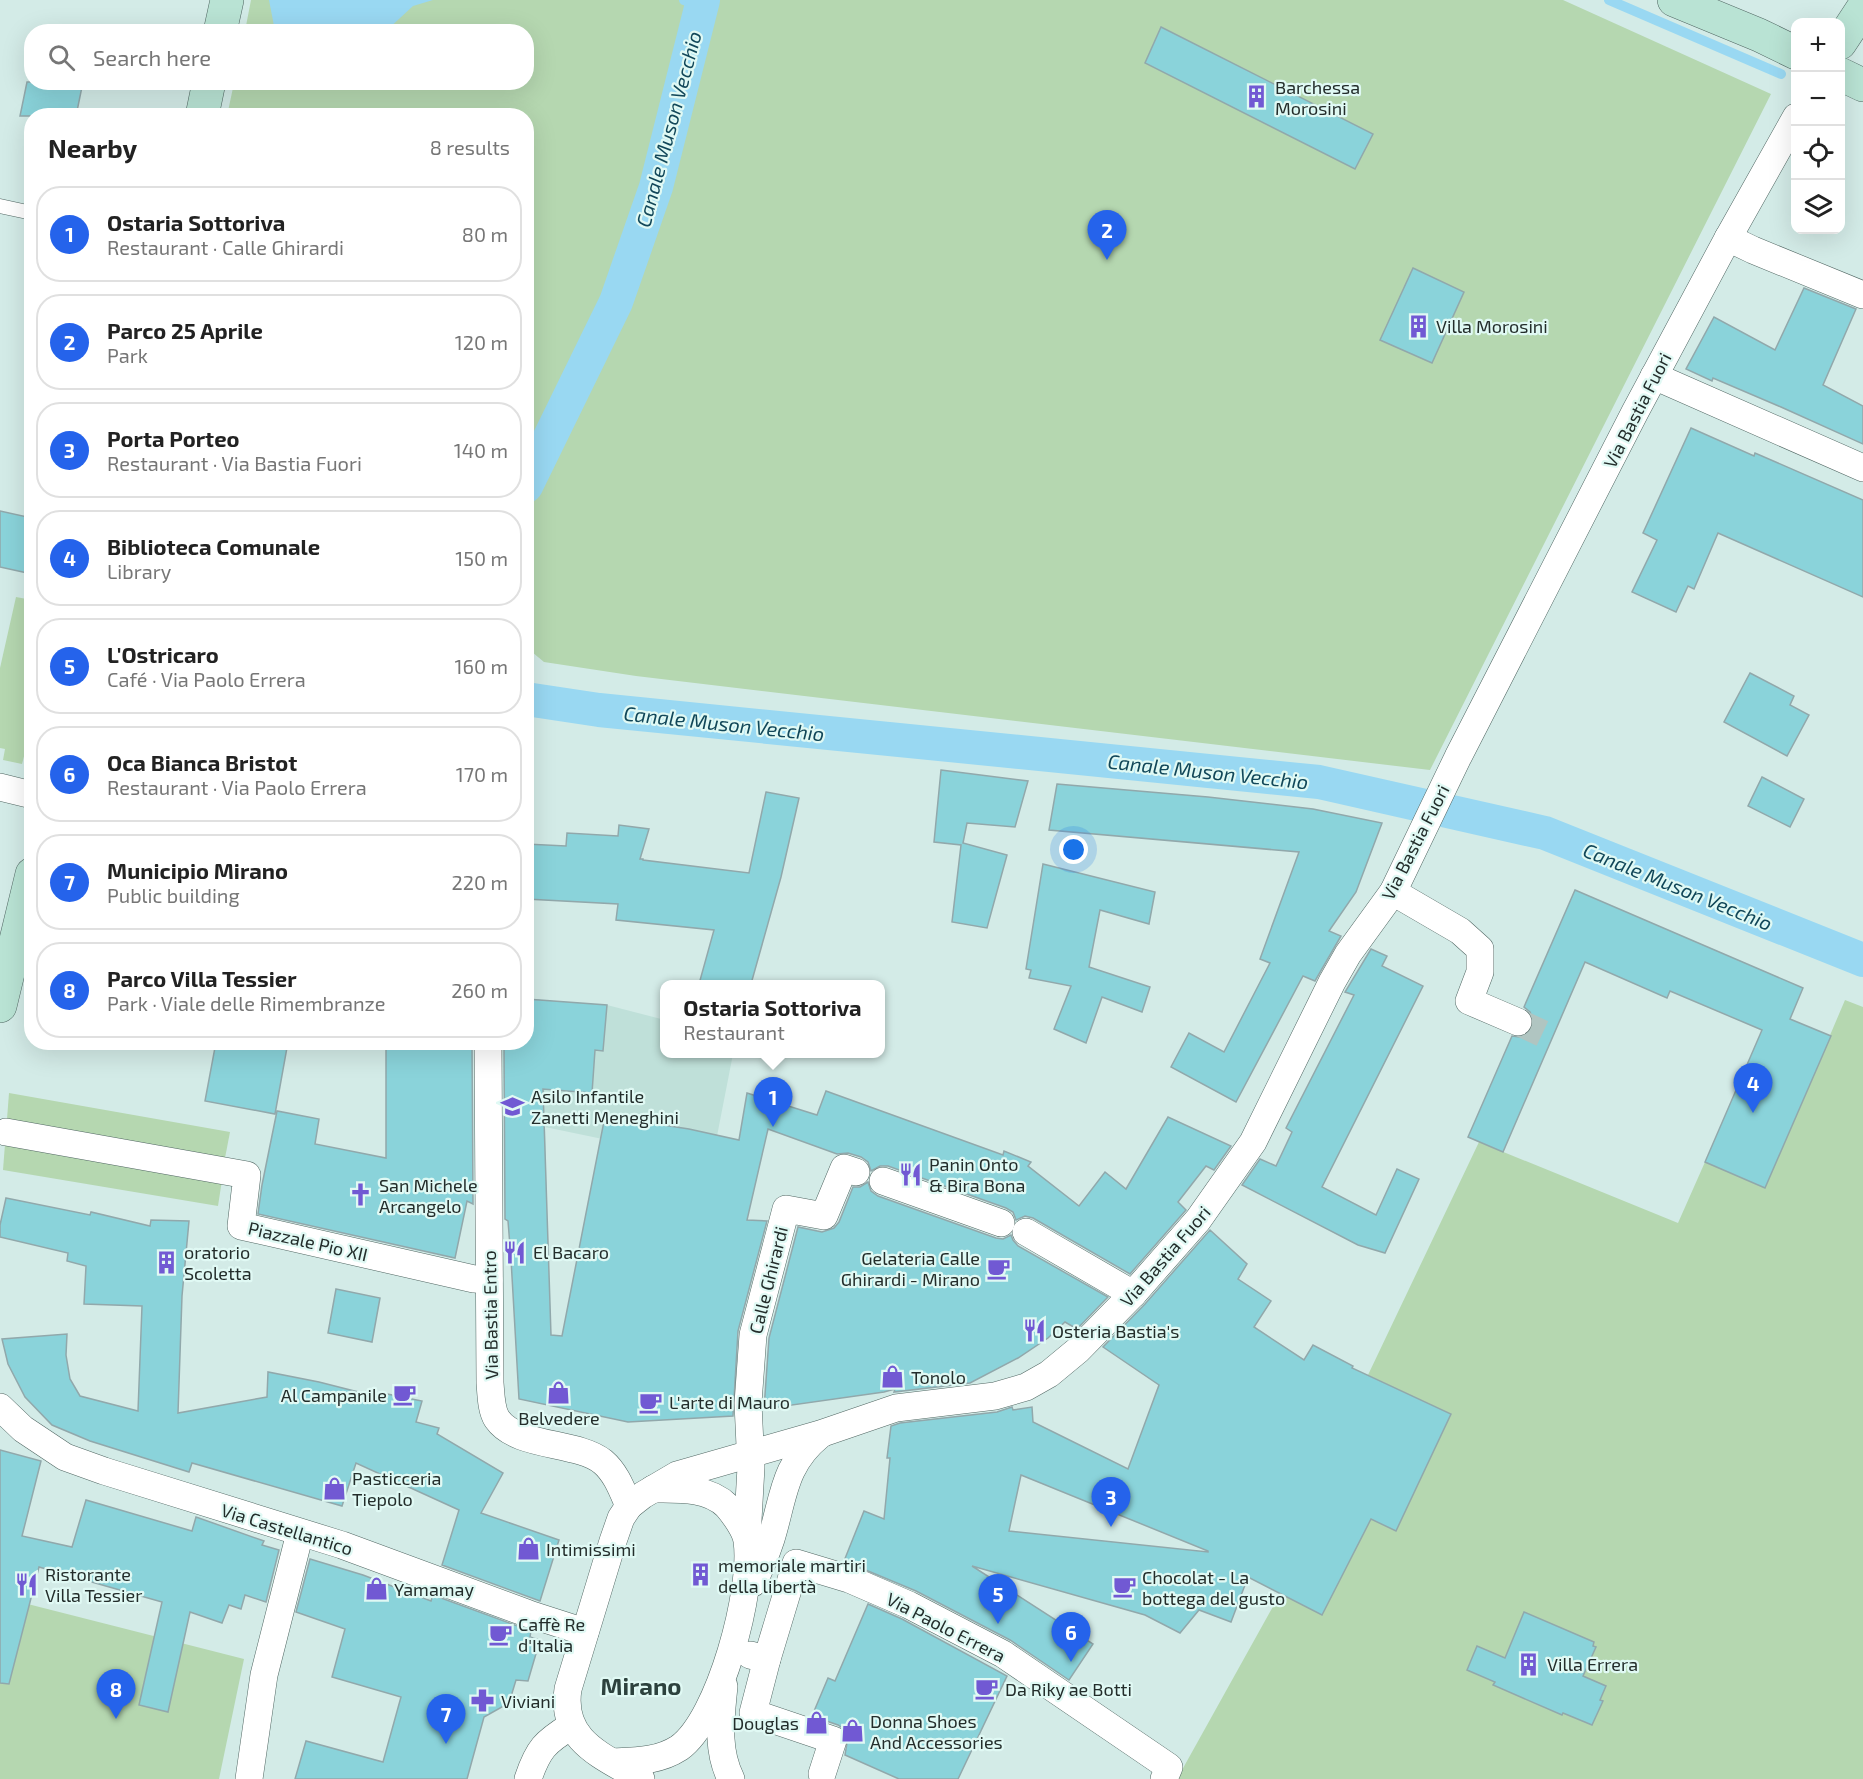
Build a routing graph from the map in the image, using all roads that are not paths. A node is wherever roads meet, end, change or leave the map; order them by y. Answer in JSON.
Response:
{"nodes":[{"id":1,"x":227,"y":0,"type":"edge"},
{"id":2,"x":1674,"y":0,"type":"edge"},
{"id":3,"x":1863,"y":8,"type":"edge"},
{"id":4,"x":222,"y":24,"type":"edge"},
{"id":5,"x":1845,"y":35,"type":"edge"},
{"id":6,"x":1791,"y":51,"type":"edge"},
{"id":7,"x":1845,"y":76,"type":"edge"},
{"id":8,"x":1863,"y":85,"type":"edge"},
{"id":9,"x":207,"y":90,"type":"edge"},
{"id":10,"x":204,"y":108,"type":"edge"},
{"id":11,"x":1791,"y":126,"type":"edge"},
{"id":12,"x":0,"y":206,"type":"edge"},
{"id":13,"x":24,"y":211,"type":"edge"},
{"id":14,"x":1728,"y":238,"type":"junction"},
{"id":15,"x":1863,"y":295,"type":"edge"},
{"id":16,"x":1654,"y":376,"type":"junction"},
{"id":17,"x":1863,"y":468,"type":"edge"},
{"id":18,"x":0,"y":787,"type":"edge"},
{"id":19,"x":24,"y":793,"type":"edge"},
{"id":20,"x":1393,"y":892,"type":"junction"},
{"id":21,"x":24,"y":906,"type":"edge"},
{"id":22,"x":0,"y":1006,"type":"edge"},
{"id":23,"x":1518,"y":1022,"type":"tunnel mouth"},
{"id":24,"x":488,"y":1050,"type":"edge"},
{"id":25,"x":6,"y":1132,"type":"dead end"},
{"id":26,"x":856,"y":1172,"type":"dead end"},
{"id":27,"x":883,"y":1181,"type":"dead end"},
{"id":28,"x":489,"y":1280,"type":"junction"},
{"id":29,"x":1133,"y":1294,"type":"junction"},
{"id":30,"x":0,"y":1407,"type":"edge"},
{"id":31,"x":820,"y":1434,"type":"junction"},
{"id":32,"x":752,"y":1455,"type":"junction"},
{"id":33,"x":652,"y":1489,"type":"junction"},
{"id":34,"x":629,"y":1506,"type":"junction"},
{"id":35,"x":300,"y":1533,"type":"junction"},
{"id":36,"x":747,"y":1538,"type":"junction"},
{"id":37,"x":745,"y":1600,"type":"junction"},
{"id":38,"x":585,"y":1632,"type":"junction"},
{"id":39,"x":725,"y":1676,"type":"junction"},
{"id":40,"x":571,"y":1726,"type":"junction"},
{"id":41,"x":614,"y":1762,"type":"junction"},
{"id":42,"x":822,"y":1777,"type":"edge"},
{"id":43,"x":249,"y":1779,"type":"edge"},
{"id":44,"x":528,"y":1779,"type":"edge"},
{"id":45,"x":641,"y":1779,"type":"edge"},
{"id":46,"x":731,"y":1779,"type":"edge"},
{"id":47,"x":1164,"y":1779,"type":"edge"}],
"edges":[{"from":1,"to":4,"type":"street"},
{"from":2,"to":6,"type":"street"},
{"from":3,"to":5,"type":"street"},
{"from":7,"to":8,"type":"street"},
{"from":9,"to":10,"type":"street"},
{"from":11,"to":14,"type":"street","name":"Via Bastia Fuori"},
{"from":12,"to":13,"type":"lane"},
{"from":14,"to":15,"type":"street"},
{"from":14,"to":16,"type":"street","name":"Via Bastia Fuori"},
{"from":16,"to":17,"type":"street"},
{"from":16,"to":20,"type":"street","name":"Via Bastia Fuori"},
{"from":18,"to":19,"type":"street"},
{"from":20,"to":23,"type":"street"},
{"from":20,"to":29,"type":"street","name":"Via Bastia Fuori"},
{"from":21,"to":22,"type":"street"},
{"from":24,"to":28,"type":"street","name":"Via Bastia Entro"},
{"from":25,"to":28,"type":"street","name":"Piazzale Pio XII"},
{"from":26,"to":32,"type":"street","name":"Calle Ghirardi"},
{"from":27,"to":29,"type":"street"},
{"from":28,"to":34,"type":"street","name":"Via Bastia Entro"},
{"from":29,"to":31,"type":"street","name":"Via Bastia Fuori"},
{"from":30,"to":35,"type":"street","name":"Via Castellantico"},
{"from":31,"to":32,"type":"street","name":"Via Bastia Fuori"},
{"from":31,"to":37,"type":"street","name":"Via Bastia Fuori"},
{"from":32,"to":33,"type":"street","name":"Via Bastia Fuori"},
{"from":32,"to":36,"type":"street"},
{"from":33,"to":34,"type":"street","name":"Via Bastia Fuori"},
{"from":33,"to":36,"type":"street"},
{"from":34,"to":38,"type":"street"},
{"from":35,"to":38,"type":"street","name":"Via Castellantico"},
{"from":35,"to":43,"type":"street"},
{"from":36,"to":37,"type":"street"},
{"from":37,"to":39,"type":"street"},
{"from":38,"to":40,"type":"street"},
{"from":39,"to":41,"type":"street"},
{"from":39,"to":46,"type":"street"},
{"from":40,"to":41,"type":"street"},
{"from":40,"to":44,"type":"street"},
{"from":41,"to":45,"type":"street"},
{"from":42,"to":47,"type":"street","name":"Via Paolo Errera"}]}
